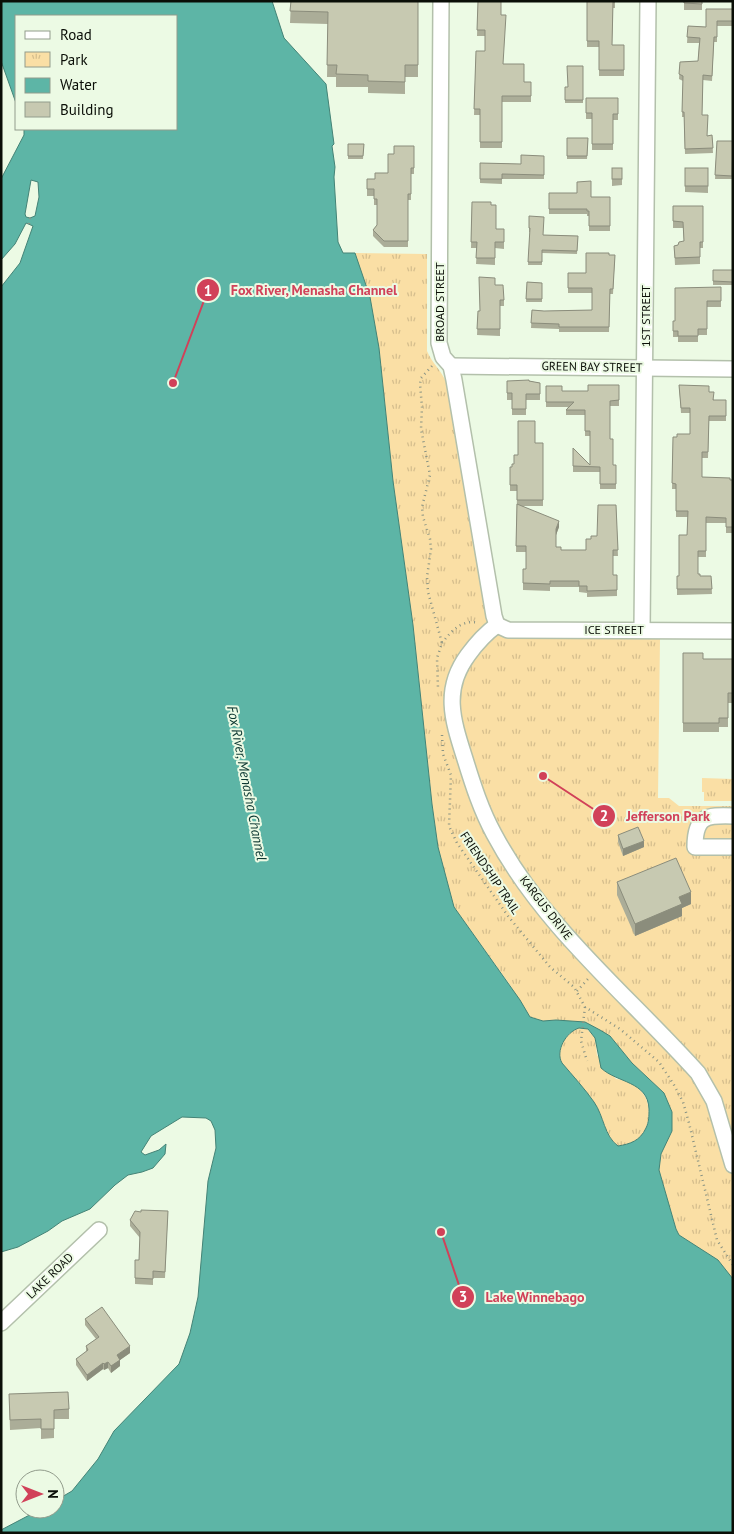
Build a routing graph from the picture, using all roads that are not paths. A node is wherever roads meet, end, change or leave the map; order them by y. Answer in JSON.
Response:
{"nodes":[{"id":1,"x":441,"y":1,"type":"edge"},
{"id":2,"x":648,"y":1,"type":"edge"},
{"id":3,"x":451,"y":366,"type":"junction"},
{"id":4,"x":645,"y":368,"type":"junction"},
{"id":5,"x":733,"y":369,"type":"edge"},
{"id":6,"x":494,"y":628,"type":"junction"},
{"id":7,"x":642,"y":630,"type":"junction"},
{"id":8,"x":733,"y":631,"type":"edge"},
{"id":9,"x":733,"y":816,"type":"edge"},
{"id":10,"x":733,"y":847,"type":"edge"},
{"id":11,"x":733,"y":1165,"type":"edge"},
{"id":12,"x":99,"y":1230,"type":"dead end"},
{"id":13,"x":1,"y":1323,"type":"edge"}],
"edges":[{"from":1,"to":3,"type":"street","name":"BROAD STREET"},
{"from":2,"to":4,"type":"street","name":"1ST STREET"},
{"from":3,"to":4,"type":"street","name":"GREEN BAY STREET"},
{"from":3,"to":6,"type":"street","name":"BROAD STREET"},
{"from":4,"to":5,"type":"street","name":"GREEN BAY STREET"},
{"from":4,"to":7,"type":"street","name":"1ST STREET"},
{"from":6,"to":7,"type":"street","name":"ICE STREET"},
{"from":6,"to":11,"type":"street","name":"KARGUS DRIVE"},
{"from":7,"to":8,"type":"street","name":"ICE STREET"},
{"from":9,"to":10,"type":"street"},
{"from":12,"to":13,"type":"street","name":"LAKE ROAD"}]}
